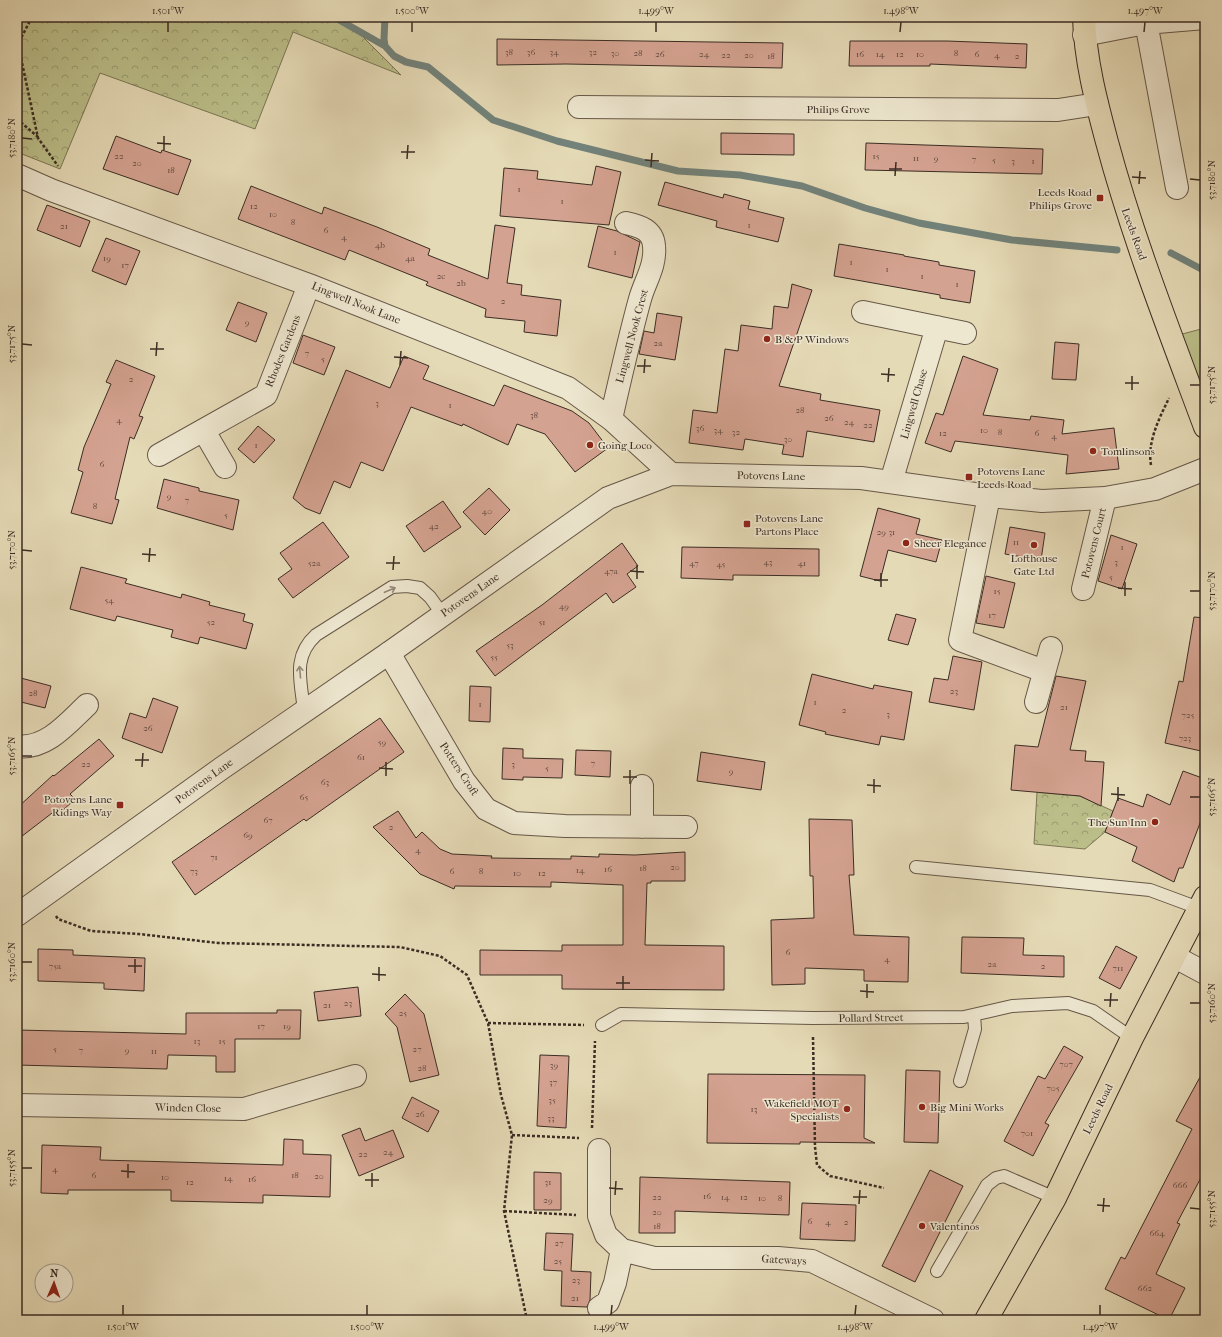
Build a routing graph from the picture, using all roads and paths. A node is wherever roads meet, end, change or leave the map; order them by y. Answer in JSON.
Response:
{"nodes":[{"id":1,"x":32,"y":17,"type":"edge"},
{"id":2,"x":1205,"y":18,"type":"edge"},
{"id":3,"x":1145,"y":20,"type":"edge"},
{"id":4,"x":1084,"y":26,"type":"edge"},
{"id":5,"x":17,"y":39,"type":"edge"},
{"id":6,"x":18,"y":44,"type":"junction"},
{"id":7,"x":1097,"y":104,"type":"junction"},
{"id":8,"x":579,"y":107,"type":"dead end"},
{"id":9,"x":17,"y":119,"type":"edge"},
{"id":10,"x":38,"y":138,"type":"junction"},
{"id":11,"x":60,"y":169,"type":"dead end"},
{"id":12,"x":17,"y":175,"type":"edge"},
{"id":13,"x":1177,"y":188,"type":"dead end"},
{"id":14,"x":626,"y":223,"type":"dead end"},
{"id":15,"x":309,"y":285,"type":"junction"},
{"id":16,"x":863,"y":312,"type":"dead end"},
{"id":17,"x":937,"y":327,"type":"junction"},
{"id":18,"x":965,"y":333,"type":"dead end"},
{"id":19,"x":1189,"y":385,"type":"junction"},
{"id":20,"x":611,"y":419,"type":"junction"},
{"id":21,"x":1205,"y":427,"type":"edge"},
{"id":22,"x":204,"y":431,"type":"junction"},
{"id":23,"x":159,"y":455,"type":"dead end"},
{"id":24,"x":225,"y":467,"type":"dead end"},
{"id":25,"x":1205,"y":468,"type":"edge"},
{"id":26,"x":671,"y":474,"type":"junction"},
{"id":27,"x":891,"y":482,"type":"junction"},
{"id":28,"x":1155,"y":489,"type":"junction"},
{"id":29,"x":989,"y":496,"type":"junction"},
{"id":30,"x":1106,"y":498,"type":"junction"},
{"id":31,"x":1083,"y":589,"type":"dead end"},
{"id":32,"x":443,"y":615,"type":"junction"},
{"id":33,"x":1051,"y":648,"type":"dead end"},
{"id":34,"x":389,"y":653,"type":"junction"},
{"id":35,"x":1044,"y":671,"type":"junction"},
{"id":36,"x":1036,"y":702,"type":"dead end"},
{"id":37,"x":87,"y":705,"type":"dead end"},
{"id":38,"x":304,"y":711,"type":"junction"},
{"id":39,"x":17,"y":746,"type":"edge"},
{"id":40,"x":642,"y":786,"type":"dead end"},
{"id":41,"x":642,"y":827,"type":"junction"},
{"id":42,"x":686,"y":827,"type":"dead end"},
{"id":43,"x":916,"y":868,"type":"dead end"},
{"id":44,"x":43,"y":897,"type":"junction"},
{"id":45,"x":1203,"y":905,"type":"edge"},
{"id":46,"x":17,"y":915,"type":"edge"},
{"id":47,"x":1175,"y":957,"type":"junction"},
{"id":48,"x":1205,"y":973,"type":"edge"},
{"id":49,"x":974,"y":1015,"type":"junction"},
{"id":50,"x":813,"y":1018,"type":"junction"},
{"id":51,"x":488,"y":1023,"type":"junction"},
{"id":52,"x":602,"y":1025,"type":"joint"},
{"id":53,"x":1132,"y":1038,"type":"junction"},
{"id":54,"x":596,"y":1040,"type":"dead end"},
{"id":55,"x":355,"y":1076,"type":"dead end"},
{"id":56,"x":960,"y":1081,"type":"dead end"},
{"id":57,"x":17,"y":1105,"type":"edge"},
{"id":58,"x":512,"y":1134,"type":"junction"},
{"id":59,"x":595,"y":1144,"type":"junction"},
{"id":60,"x":884,"y":1188,"type":"dead end"},
{"id":61,"x":1055,"y":1198,"type":"junction"},
{"id":62,"x":504,"y":1211,"type":"junction"},
{"id":63,"x":599,"y":1216,"type":"junction"},
{"id":64,"x":622,"y":1250,"type":"junction"},
{"id":65,"x":937,"y":1271,"type":"dead end"},
{"id":66,"x":599,"y":1308,"type":"dead end"},
{"id":67,"x":528,"y":1320,"type":"edge"},
{"id":68,"x":933,"y":1320,"type":"edge"},
{"id":69,"x":986,"y":1320,"type":"edge"}],
"edges":[{"from":1,"to":6,"type":"path"},
{"from":2,"to":3,"type":"street","name":"Leeds Road"},
{"from":3,"to":4,"type":"street","name":"Leeds Road"},
{"from":3,"to":13,"type":"street"},
{"from":4,"to":7,"type":"main road","name":"Leeds Road"},
{"from":5,"to":6,"type":"path"},
{"from":6,"to":10,"type":"path"},
{"from":7,"to":8,"type":"street","name":"Philips Grove"},
{"from":7,"to":19,"type":"main road","name":"Leeds Road"},
{"from":9,"to":10,"type":"path"},
{"from":10,"to":11,"type":"path"},
{"from":12,"to":15,"type":"street","name":"Lingwell Nook Lane"},
{"from":14,"to":20,"type":"street","name":"Lingwell Nook Crest"},
{"from":15,"to":20,"type":"street","name":"Lingwell Nook Lane"},
{"from":15,"to":22,"type":"street","name":"Rhodes Gardens"},
{"from":16,"to":17,"type":"street"},
{"from":17,"to":18,"type":"street"},
{"from":17,"to":27,"type":"street","name":"Lingwell Chase"},
{"from":19,"to":21,"type":"main road","name":"Leeds Road"},
{"from":19,"to":28,"type":"path"},
{"from":20,"to":26,"type":"street","name":"Lingwell Nook Lane"},
{"from":22,"to":23,"type":"street","name":"Rhodes Gardens"},
{"from":22,"to":24,"type":"street"},
{"from":25,"to":28,"type":"street","name":"Potovens Lane"},
{"from":26,"to":27,"type":"street","name":"Potovens Lane"},
{"from":26,"to":32,"type":"street","name":"Potovens Lane"},
{"from":27,"to":29,"type":"street","name":"Potovens Lane"},
{"from":28,"to":30,"type":"street","name":"Potovens Lane"},
{"from":29,"to":30,"type":"street","name":"Potovens Lane"},
{"from":29,"to":35,"type":"street"},
{"from":30,"to":31,"type":"street","name":"Potovens Court"},
{"from":32,"to":34,"type":"street","name":"Potovens Lane"},
{"from":38,"to":32,"type":"lane","one_way":true},
{"from":33,"to":35,"type":"street"},
{"from":34,"to":38,"type":"street","name":"Potovens Lane"},
{"from":34,"to":41,"type":"street","name":"Potters Croft"},
{"from":35,"to":36,"type":"street"},
{"from":37,"to":39,"type":"street"},
{"from":38,"to":44,"type":"street","name":"Potovens Lane"},
{"from":40,"to":41,"type":"street"},
{"from":41,"to":42,"type":"street","name":"Potters Croft"},
{"from":43,"to":45,"type":"lane"},
{"from":44,"to":46,"type":"street","name":"Potovens Lane"},
{"from":44,"to":51,"type":"path"},
{"from":45,"to":47,"type":"main road","name":"Leeds Road"},
{"from":47,"to":48,"type":"street"},
{"from":47,"to":53,"type":"main road","name":"Leeds Road"},
{"from":49,"to":50,"type":"lane","name":"Pollard Street"},
{"from":49,"to":53,"type":"lane","name":"Pollard Street"},
{"from":49,"to":56,"type":"lane"},
{"from":50,"to":52,"type":"lane","name":"Pollard Street"},
{"from":50,"to":60,"type":"path"},
{"from":51,"to":52,"type":"path"},
{"from":51,"to":58,"type":"path"},
{"from":53,"to":61,"type":"main road","name":"Leeds Road"},
{"from":54,"to":59,"type":"path"},
{"from":55,"to":57,"type":"street","name":"Winden Close"},
{"from":58,"to":59,"type":"path"},
{"from":58,"to":62,"type":"path"},
{"from":59,"to":63,"type":"street","name":"Gateways"},
{"from":61,"to":65,"type":"lane"},
{"from":61,"to":69,"type":"main road","name":"Leeds Road"},
{"from":62,"to":63,"type":"path"},
{"from":62,"to":67,"type":"path"},
{"from":63,"to":64,"type":"street","name":"Gateways"},
{"from":64,"to":66,"type":"street"},
{"from":64,"to":68,"type":"street","name":"Gateways"}]}
